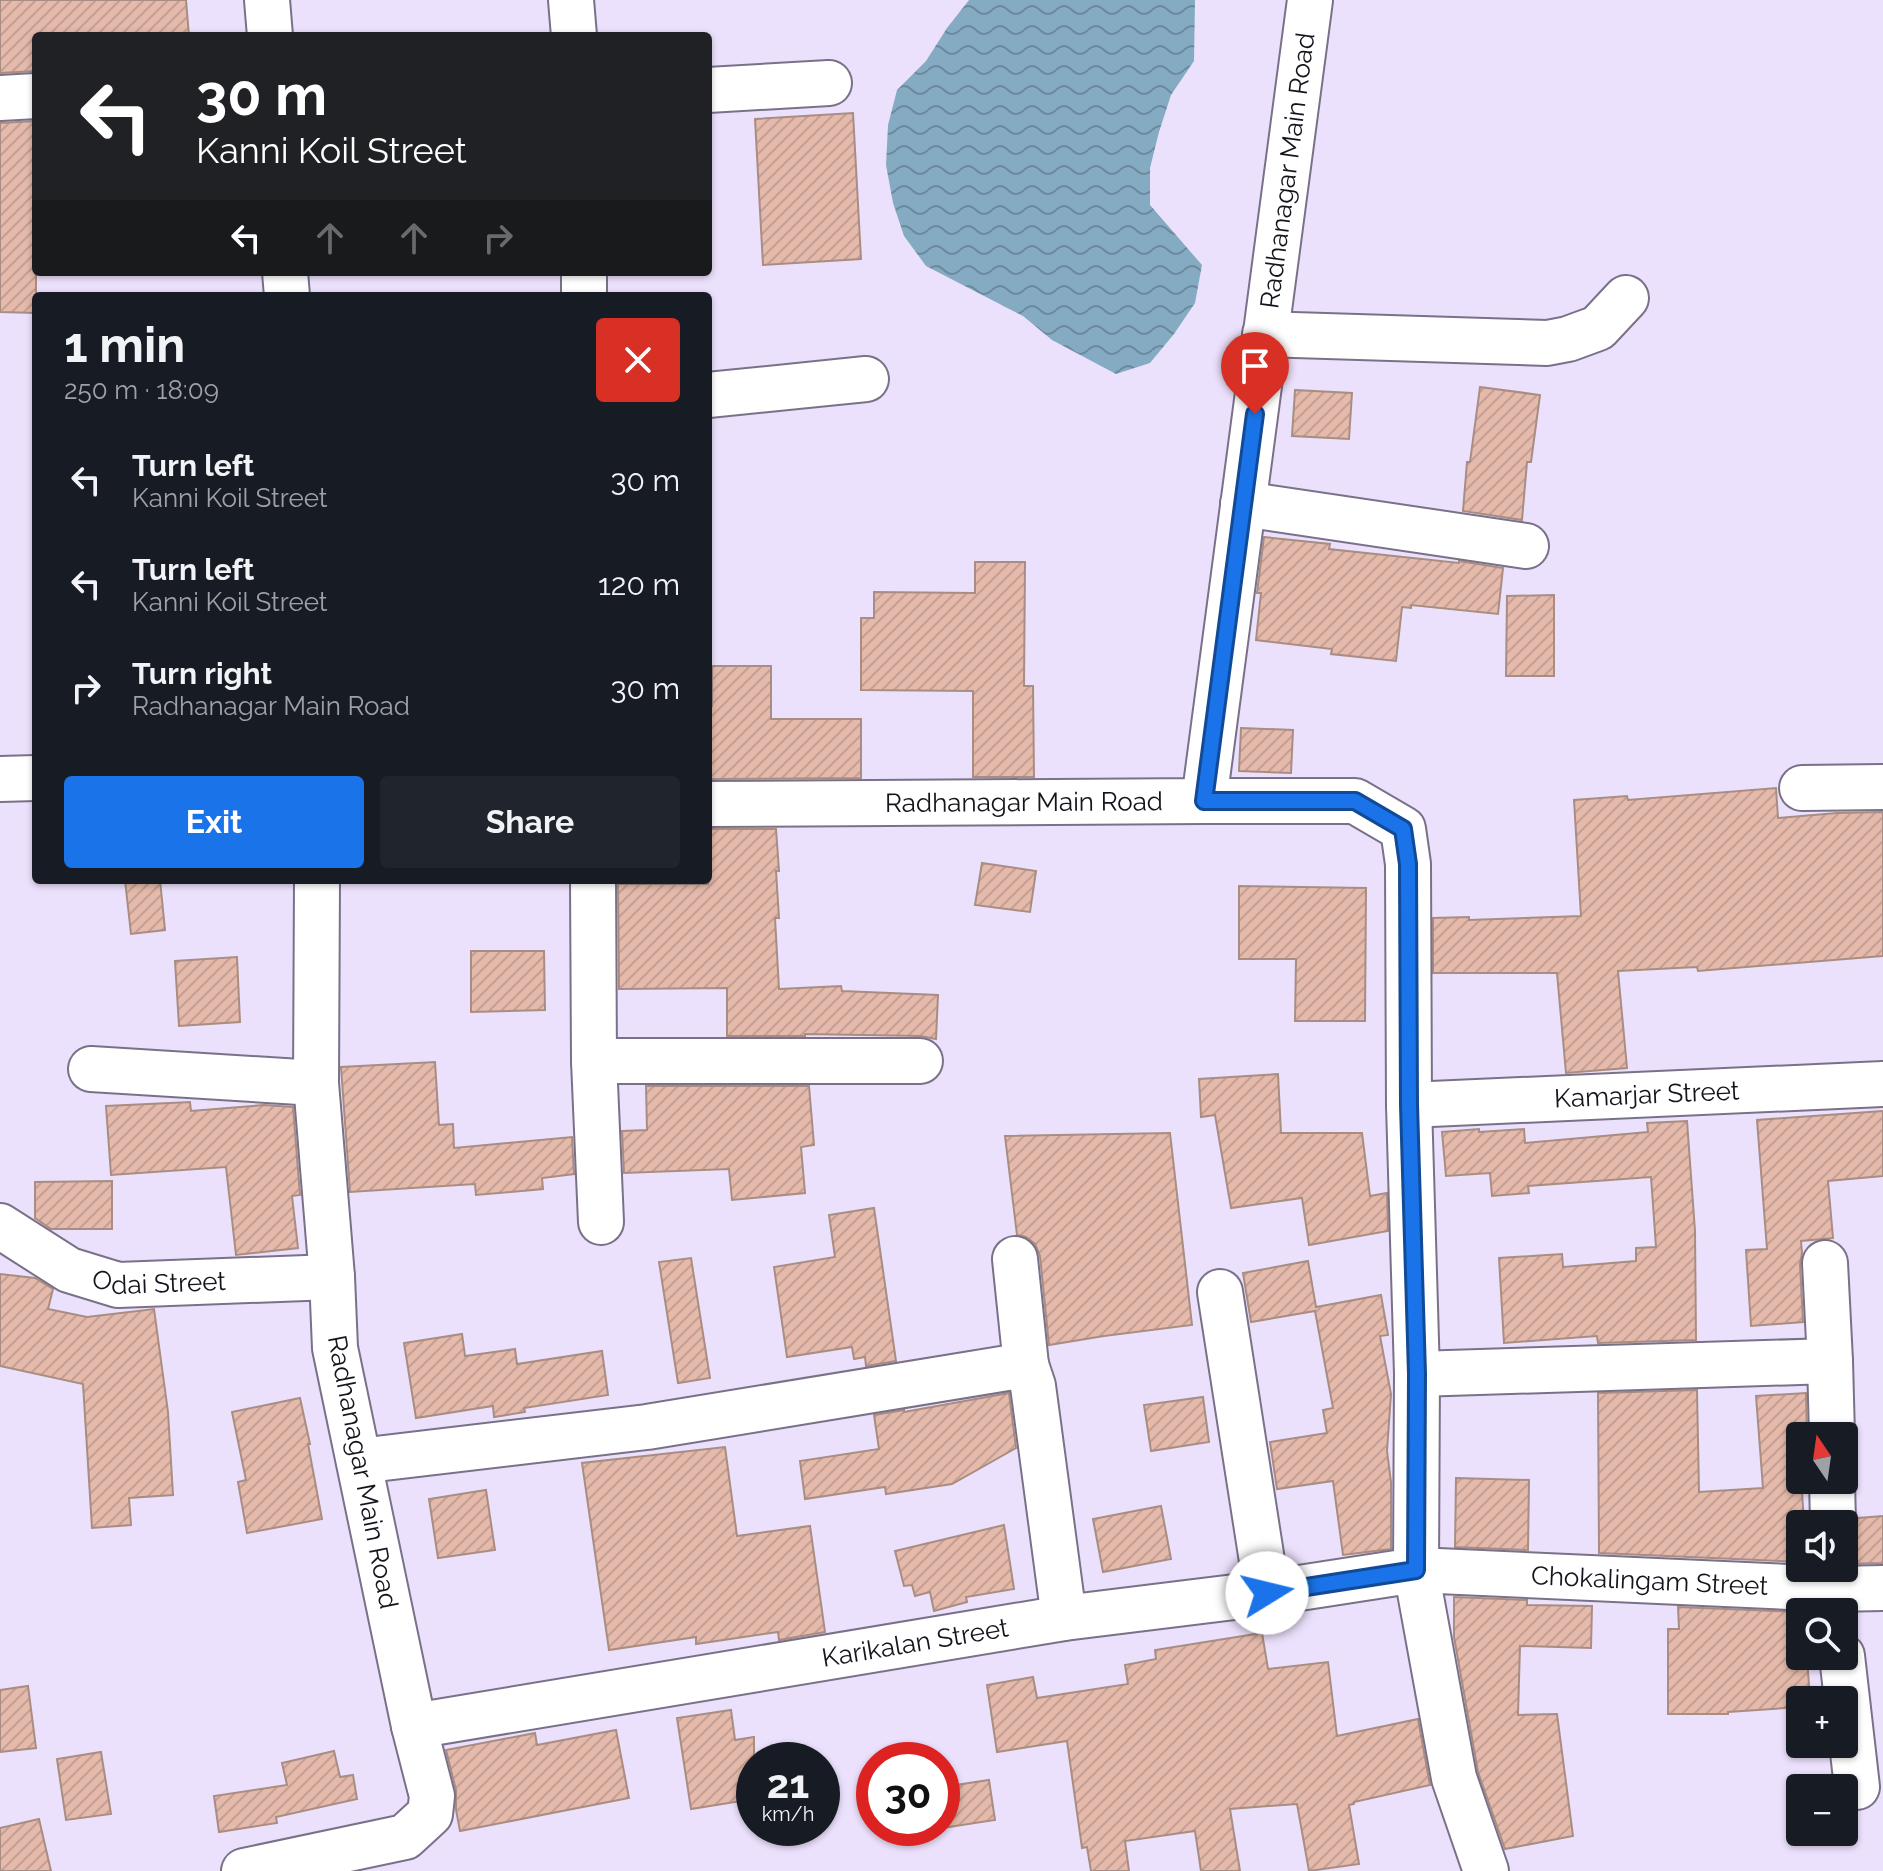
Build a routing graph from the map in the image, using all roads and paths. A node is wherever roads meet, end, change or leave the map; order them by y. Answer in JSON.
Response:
{"nodes":[{"id":1,"x":267,"y":0,"type":"edge"},
{"id":2,"x":571,"y":0,"type":"edge"},
{"id":3,"x":1310,"y":0,"type":"edge"},
{"id":4,"x":270,"y":32,"type":"edge"},
{"id":5,"x":574,"y":32,"type":"edge"},
{"id":6,"x":829,"y":83,"type":"dead end"},
{"id":7,"x":712,"y":90,"type":"edge"},
{"id":8,"x":32,"y":96,"type":"edge"},
{"id":9,"x":0,"y":98,"type":"edge"},
{"id":10,"x":1626,"y":298,"type":"dead end"},
{"id":11,"x":1265,"y":334,"type":"junction"},
{"id":12,"x":866,"y":379,"type":"dead end"},
{"id":13,"x":712,"y":395,"type":"edge"},
{"id":14,"x":1243,"y":504,"type":"junction"},
{"id":15,"x":1526,"y":546,"type":"dead end"},
{"id":16,"x":32,"y":778,"type":"edge"},
{"id":17,"x":0,"y":779,"type":"edge"},
{"id":18,"x":1883,"y":787,"type":"edge"},
{"id":19,"x":1802,"y":788,"type":"dead end"},
{"id":20,"x":1204,"y":801,"type":"junction"},
{"id":21,"x":712,"y":804,"type":"edge"},
{"id":22,"x":317,"y":884,"type":"edge"},
{"id":23,"x":593,"y":884,"type":"edge"},
{"id":24,"x":594,"y":1061,"type":"junction"},
{"id":25,"x":920,"y":1061,"type":"dead end"},
{"id":26,"x":91,"y":1069,"type":"dead end"},
{"id":27,"x":316,"y":1083,"type":"junction"},
{"id":28,"x":1883,"y":1084,"type":"edge"},
{"id":29,"x":1409,"y":1105,"type":"junction"},
{"id":30,"x":601,"y":1222,"type":"dead end"},
{"id":31,"x":0,"y":1226,"type":"edge"},
{"id":32,"x":1015,"y":1259,"type":"dead end"},
{"id":33,"x":1825,"y":1263,"type":"dead end"},
{"id":34,"x":332,"y":1277,"type":"junction"},
{"id":35,"x":1220,"y":1292,"type":"dead end"},
{"id":36,"x":1830,"y":1361,"type":"junction"},
{"id":37,"x":1026,"y":1365,"type":"junction"},
{"id":38,"x":1417,"y":1374,"type":"junction"},
{"id":39,"x":1832,"y":1422,"type":"edge"},
{"id":40,"x":359,"y":1461,"type":"junction"},
{"id":41,"x":1416,"y":1570,"type":"junction"},
{"id":42,"x":1883,"y":1588,"type":"edge"},
{"id":43,"x":1835,"y":1590,"type":"edge"},
{"id":44,"x":1267,"y":1593,"type":"junction"},
{"id":45,"x":1064,"y":1618,"type":"junction"},
{"id":46,"x":1844,"y":1670,"type":"edge"},
{"id":47,"x":414,"y":1726,"type":"junction"},
{"id":48,"x":1856,"y":1774,"type":"edge"},
{"id":49,"x":244,"y":1871,"type":"edge"},
{"id":50,"x":1486,"y":1871,"type":"edge"}],
"edges":[{"from":1,"to":4,"type":"street"},
{"from":2,"to":5,"type":"street"},
{"from":3,"to":11,"type":"street","name":"Radhanagar Main Road"},
{"from":6,"to":7,"type":"street"},
{"from":8,"to":9,"type":"street"},
{"from":10,"to":11,"type":"street"},
{"from":11,"to":14,"type":"street","name":"Radhanagar Main Road"},
{"from":12,"to":13,"type":"street"},
{"from":14,"to":15,"type":"street"},
{"from":14,"to":20,"type":"street","name":"Radhanagar Main Road"},
{"from":16,"to":17,"type":"street"},
{"from":18,"to":19,"type":"street"},
{"from":20,"to":21,"type":"street","name":"Radhanagar Main Road"},
{"from":20,"to":29,"type":"street"},
{"from":22,"to":27,"type":"street","name":"Radhanagar Main Road"},
{"from":23,"to":24,"type":"street"},
{"from":24,"to":25,"type":"street"},
{"from":24,"to":30,"type":"street"},
{"from":26,"to":27,"type":"street"},
{"from":27,"to":34,"type":"street","name":"Radhanagar Main Road"},
{"from":28,"to":29,"type":"street","name":"Kamarjar Street"},
{"from":29,"to":38,"type":"street"},
{"from":31,"to":34,"type":"street","name":"Odai Street"},
{"from":32,"to":37,"type":"street"},
{"from":33,"to":36,"type":"street"},
{"from":34,"to":40,"type":"street","name":"Radhanagar Main Road"},
{"from":35,"to":44,"type":"street"},
{"from":36,"to":38,"type":"street"},
{"from":36,"to":39,"type":"street"},
{"from":37,"to":40,"type":"street"},
{"from":37,"to":45,"type":"street"},
{"from":38,"to":41,"type":"street"},
{"from":40,"to":47,"type":"street","name":"Radhanagar Main Road"},
{"from":41,"to":43,"type":"street","name":"Chokalingam Street"},
{"from":41,"to":44,"type":"street","name":"Karikalan Street"},
{"from":41,"to":50,"type":"street"},
{"from":42,"to":43,"type":"street","name":"Chokalingam Street"},
{"from":44,"to":45,"type":"street","name":"Karikalan Street"},
{"from":45,"to":47,"type":"street","name":"Karikalan Street"},
{"from":46,"to":48,"type":"street"},
{"from":47,"to":49,"type":"street","name":"Radhanagar Main Road"}]}
